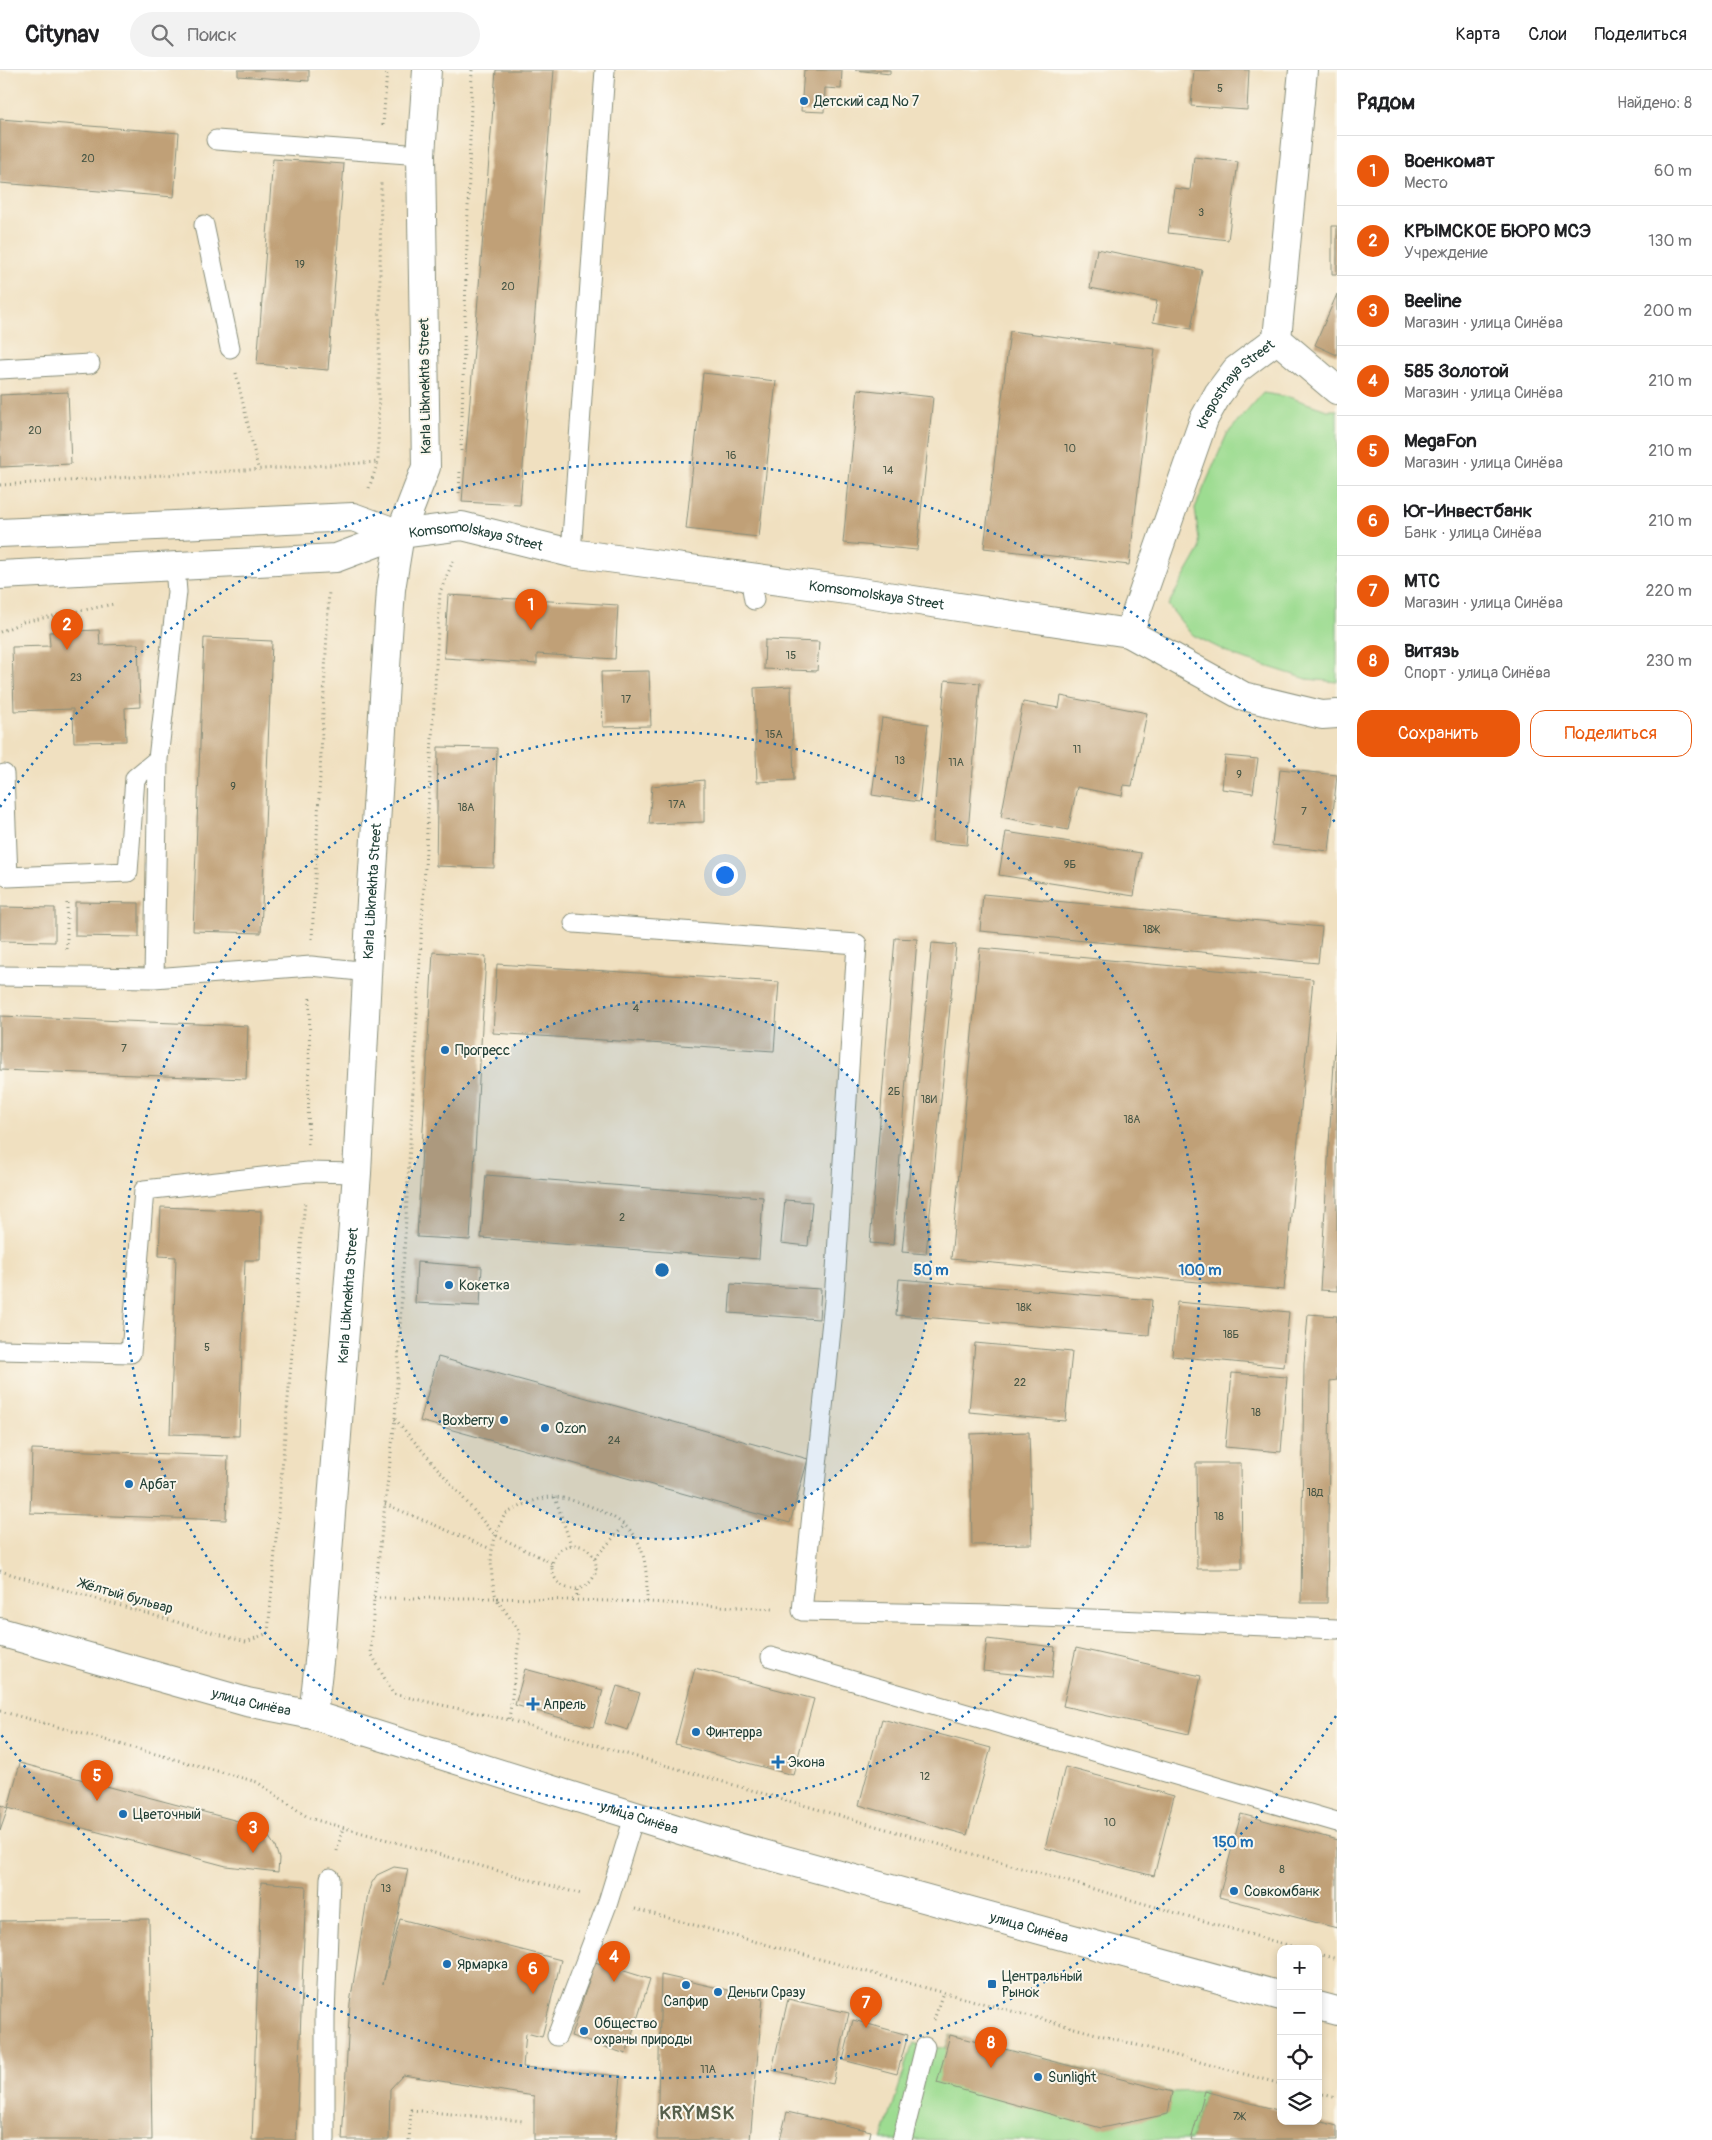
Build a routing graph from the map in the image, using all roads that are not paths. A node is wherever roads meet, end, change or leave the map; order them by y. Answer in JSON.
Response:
{"nodes":[{"id":1,"x":427,"y":70,"type":"edge"},
{"id":2,"x":605,"y":70,"type":"edge"},
{"id":3,"x":1304,"y":70,"type":"edge"},
{"id":4,"x":216,"y":140,"type":"dead end"},
{"id":5,"x":421,"y":155,"type":"junction"},
{"id":6,"x":204,"y":225,"type":"dead end"},
{"id":7,"x":1277,"y":339,"type":"junction"},
{"id":8,"x":230,"y":348,"type":"road end"},
{"id":9,"x":90,"y":364,"type":"dead end"},
{"id":10,"x":0,"y":369,"type":"edge"},
{"id":11,"x":1337,"y":390,"type":"edge"},
{"id":12,"x":0,"y":533,"type":"edge"},
{"id":13,"x":400,"y":534,"type":"junction"},
{"id":14,"x":571,"y":553,"type":"junction"},
{"id":15,"x":175,"y":567,"type":"junction"},
{"id":16,"x":0,"y":575,"type":"edge"},
{"id":17,"x":1129,"y":633,"type":"junction"},
{"id":18,"x":1337,"y":714,"type":"edge"},
{"id":19,"x":158,"y":759,"type":"junction"},
{"id":20,"x":4,"y":774,"type":"dead end"},
{"id":21,"x":574,"y":923,"type":"dead end"},
{"id":22,"x":369,"y":972,"type":"junction"},
{"id":23,"x":0,"y":976,"type":"edge"},
{"id":24,"x":154,"y":978,"type":"junction"},
{"id":25,"x":357,"y":1173,"type":"junction"},
{"id":26,"x":0,"y":1350,"type":"edge"},
{"id":27,"x":1337,"y":1628,"type":"edge"},
{"id":28,"x":0,"y":1632,"type":"edge"},
{"id":29,"x":771,"y":1657,"type":"dead end"},
{"id":30,"x":313,"y":1715,"type":"junction"},
{"id":31,"x":634,"y":1816,"type":"junction"},
{"id":32,"x":1337,"y":1822,"type":"edge"},
{"id":33,"x":330,"y":1878,"type":"dead end"},
{"id":34,"x":1277,"y":1995,"type":"edge"},
{"id":35,"x":1322,"y":2007,"type":"edge"},
{"id":36,"x":1337,"y":2011,"type":"edge"},
{"id":37,"x":557,"y":2036,"type":"dead end"},
{"id":38,"x":925,"y":2047,"type":"dead end"},
{"id":39,"x":325,"y":2140,"type":"edge"},
{"id":40,"x":902,"y":2140,"type":"edge"}],
"edges":[{"from":1,"to":5,"type":"main road","name":"Karla Libknekhta Street"},
{"from":2,"to":14,"type":"lane"},
{"from":3,"to":7,"type":"main road","name":"Krepostnaya Street"},
{"from":4,"to":5,"type":"lane"},
{"from":5,"to":13,"type":"main road","name":"Karla Libknekhta Street"},
{"from":6,"to":8,"type":"lane"},
{"from":7,"to":11,"type":"main road"},
{"from":7,"to":17,"type":"main road","name":"Krepostnaya Street"},
{"from":9,"to":10,"type":"lane"},
{"from":12,"to":13,"type":"main road","name":"Komsomolskaya Street"},
{"from":13,"to":14,"type":"main road","name":"Komsomolskaya Street"},
{"from":13,"to":15,"type":"main road","name":"Komsomolskaya Street"},
{"from":13,"to":22,"type":"main road","name":"Karla Libknekhta Street"},
{"from":14,"to":17,"type":"main road","name":"Komsomolskaya Street"},
{"from":15,"to":16,"type":"main road","name":"Komsomolskaya Street"},
{"from":15,"to":19,"type":"lane"},
{"from":17,"to":18,"type":"main road","name":"Komsomolskaya Street"},
{"from":19,"to":20,"type":"lane"},
{"from":19,"to":24,"type":"lane"},
{"from":21,"to":27,"type":"lane"},
{"from":22,"to":24,"type":"lane"},
{"from":22,"to":25,"type":"main road","name":"Karla Libknekhta Street"},
{"from":23,"to":24,"type":"lane"},
{"from":25,"to":26,"type":"lane"},
{"from":25,"to":30,"type":"main road","name":"Karla Libknekhta Street"},
{"from":28,"to":30,"type":"main road","name":"улица Синёва"},
{"from":29,"to":32,"type":"lane"},
{"from":30,"to":31,"type":"main road","name":"улица Синёва"},
{"from":31,"to":34,"type":"main road","name":"улица Синёва"},
{"from":31,"to":37,"type":"lane"},
{"from":33,"to":39,"type":"lane"},
{"from":35,"to":36,"type":"main road"},
{"from":38,"to":40,"type":"lane"}]}
